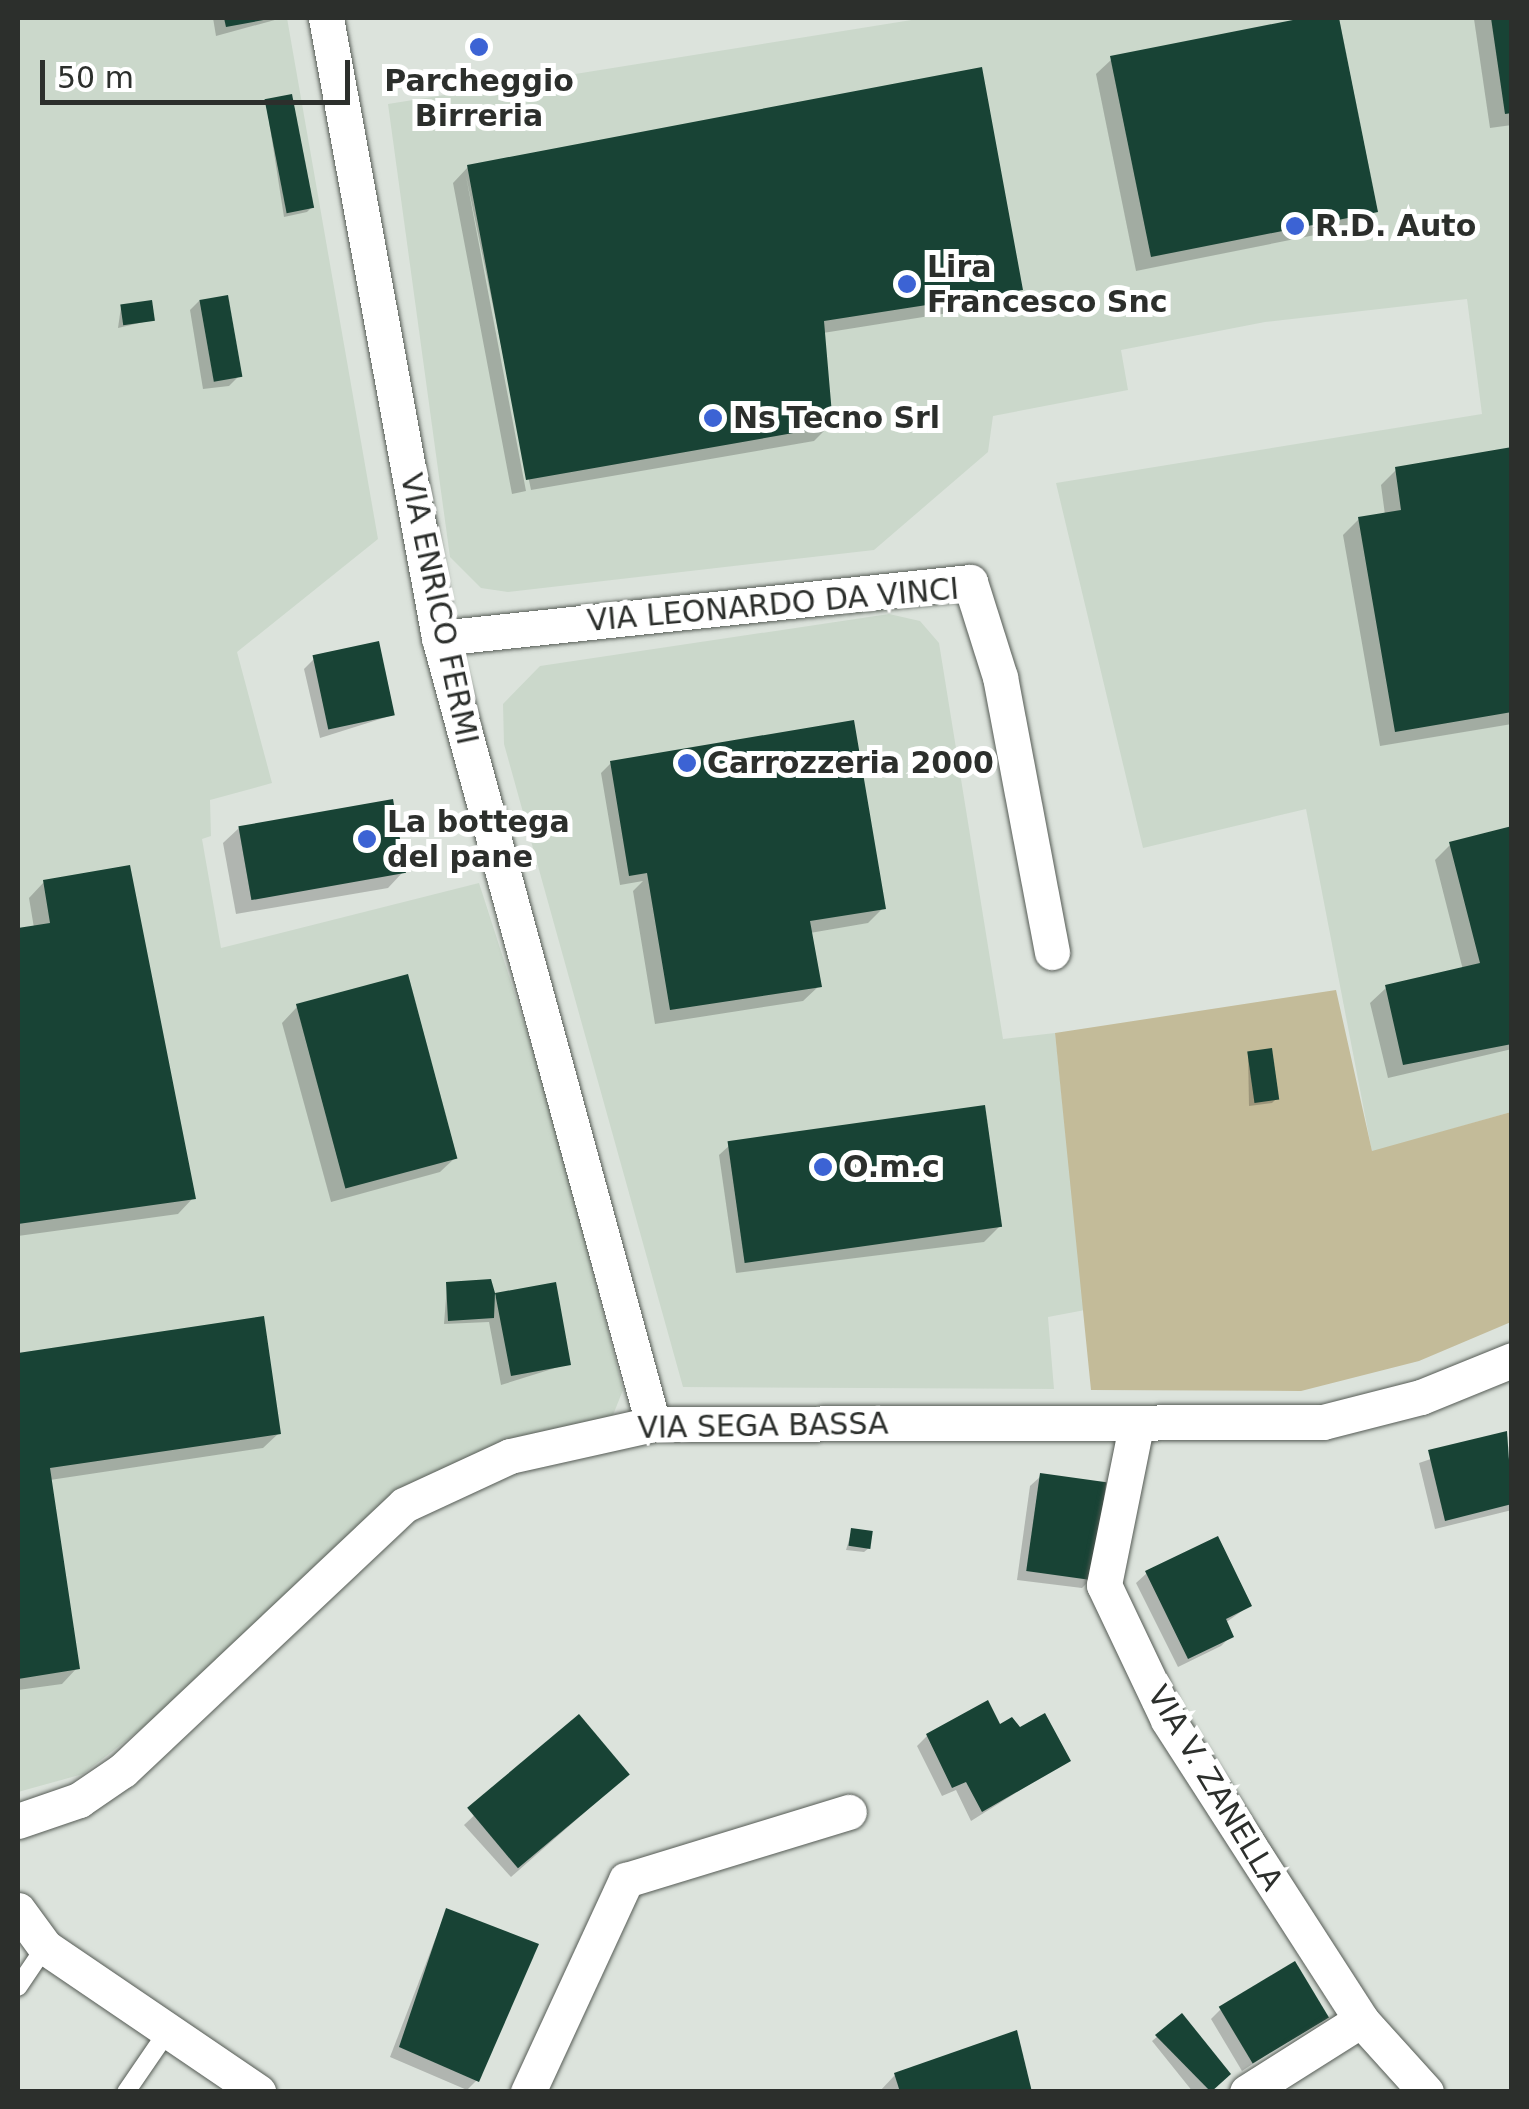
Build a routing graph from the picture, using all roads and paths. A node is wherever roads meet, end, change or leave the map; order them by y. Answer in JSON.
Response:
{"nodes":[{"id":1,"x":326,"y":18,"type":"edge"},
{"id":2,"x":439,"y":638,"type":"junction"},
{"id":3,"x":1052,"y":952,"type":"dead end"},
{"id":4,"x":1512,"y":1360,"type":"edge"},
{"id":5,"x":653,"y":1424,"type":"junction"},
{"id":6,"x":1136,"y":1426,"type":"junction"},
{"id":7,"x":849,"y":1812,"type":"dead end"},
{"id":8,"x":18,"y":1821,"type":"edge"},
{"id":9,"x":18,"y":1910,"type":"edge"},
{"id":10,"x":46,"y":1947,"type":"junction"},
{"id":11,"x":18,"y":1987,"type":"edge"},
{"id":12,"x":1360,"y":2020,"type":"junction"},
{"id":13,"x":164,"y":2035,"type":"junction"},
{"id":14,"x":126,"y":2092,"type":"edge"},
{"id":15,"x":258,"y":2092,"type":"edge"},
{"id":16,"x":528,"y":2092,"type":"edge"},
{"id":17,"x":1246,"y":2092,"type":"edge"},
{"id":18,"x":1426,"y":2092,"type":"edge"}],
"edges":[{"from":1,"to":2,"type":"street","name":"VIA ENRICO FERMI"},
{"from":2,"to":3,"type":"street","name":"VIA LEONARDO DA VINCI"},
{"from":2,"to":5,"type":"street","name":"VIA ENRICO FERMI"},
{"from":4,"to":6,"type":"street","name":"VIA SEGA BASSA"},
{"from":5,"to":6,"type":"street","name":"VIA SEGA BASSA"},
{"from":5,"to":8,"type":"street","name":"VIA SEGA BASSA"},
{"from":6,"to":12,"type":"street","name":"VIA V. ZANELLA"},
{"from":7,"to":16,"type":"street"},
{"from":9,"to":10,"type":"street"},
{"from":10,"to":11,"type":"lane"},
{"from":10,"to":13,"type":"street"},
{"from":12,"to":17,"type":"street"},
{"from":12,"to":18,"type":"street","name":"VIA V. ZANELLA"},
{"from":13,"to":14,"type":"lane"},
{"from":13,"to":15,"type":"street"}]}
